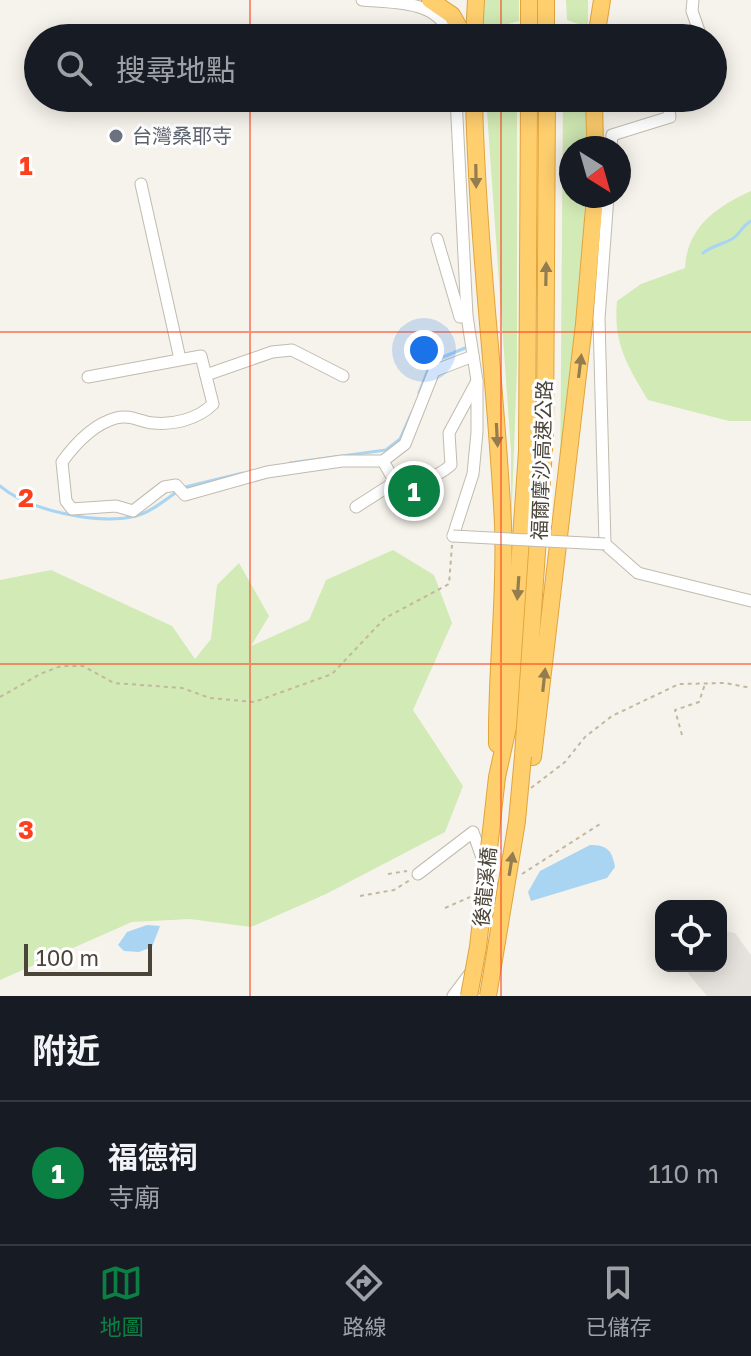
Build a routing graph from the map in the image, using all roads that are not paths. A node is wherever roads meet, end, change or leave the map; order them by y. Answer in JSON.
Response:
{"nodes":[{"id":1,"x":362,"y":0,"type":"edge"},
{"id":2,"x":430,"y":0,"type":"edge"},
{"id":3,"x":476,"y":0,"type":"edge"},
{"id":4,"x":529,"y":0,"type":"edge"},
{"id":5,"x":546,"y":0,"type":"edge"},
{"id":6,"x":593,"y":0,"type":"edge"},
{"id":7,"x":602,"y":0,"type":"edge"},
{"id":8,"x":693,"y":0,"type":"edge"},
{"id":9,"x":447,"y":24,"type":"edge"},
{"id":10,"x":457,"y":24,"type":"edge"},
{"id":11,"x":475,"y":24,"type":"edge"},
{"id":12,"x":529,"y":24,"type":"edge"},
{"id":13,"x":546,"y":24,"type":"edge"},
{"id":14,"x":594,"y":24,"type":"edge"},
{"id":15,"x":597,"y":24,"type":"edge"},
{"id":16,"x":697,"y":24,"type":"edge"},
{"id":17,"x":457,"y":112,"type":"edge"},
{"id":18,"x":474,"y":112,"type":"edge"},
{"id":19,"x":529,"y":112,"type":"edge"},
{"id":20,"x":547,"y":112,"type":"edge"},
{"id":21,"x":594,"y":112,"type":"edge"},
{"id":22,"x":669,"y":112,"type":"edge"},
{"id":23,"x":595,"y":136,"type":"edge"},
{"id":24,"x":612,"y":136,"type":"edge"},
{"id":25,"x":141,"y":184,"type":"dead end"},
{"id":26,"x":594,"y":208,"type":"edge"},
{"id":27,"x":607,"y":208,"type":"edge"},
{"id":28,"x":437,"y":239,"type":"dead end"},
{"id":29,"x":467,"y":316,"type":"junction"},
{"id":30,"x":473,"y":356,"type":"junction"},
{"id":31,"x":180,"y":359,"type":"junction"},
{"id":32,"x":206,"y":375,"type":"junction"},
{"id":33,"x":343,"y":376,"type":"dead end"},
{"id":34,"x":88,"y":377,"type":"dead end"},
{"id":35,"x":477,"y":381,"type":"junction"},
{"id":36,"x":383,"y":461,"type":"junction"},
{"id":37,"x":451,"y":465,"type":"junction"},
{"id":38,"x":473,"y":474,"type":"junction"},
{"id":39,"x":395,"y":482,"type":"junction"},
{"id":40,"x":356,"y":507,"type":"dead end"},
{"id":41,"x":605,"y":544,"type":"junction"},
{"id":42,"x":751,"y":601,"type":"edge"},
{"id":43,"x":528,"y":756,"type":"junction"},
{"id":44,"x":497,"y":777,"type":"junction"},
{"id":45,"x":418,"y":874,"type":"road end"},
{"id":46,"x":453,"y":996,"type":"edge"},
{"id":47,"x":469,"y":996,"type":"edge"},
{"id":48,"x":488,"y":996,"type":"edge"}],
"edges":[{"from":1,"to":9,"type":"lane"},
{"from":2,"to":10,"type":"highway"},
{"from":3,"to":11,"type":"highway"},
{"from":4,"to":12,"type":"highway"},
{"from":5,"to":13,"type":"highway"},
{"from":6,"to":14,"type":"highway"},
{"from":7,"to":15,"type":"highway"},
{"from":8,"to":16,"type":"lane"},
{"from":17,"to":29,"type":"lane"},
{"from":18,"to":44,"type":"highway","one_way":true},
{"from":19,"to":44,"type":"highway","name":"福爾摩沙高速公路","one_way":true},
{"from":43,"to":20,"type":"highway","name":"福爾摩沙高速公路","one_way":true},
{"from":21,"to":23,"type":"highway"},
{"from":22,"to":24,"type":"lane"},
{"from":25,"to":31,"type":"lane"},
{"from":43,"to":26,"type":"highway","one_way":true},
{"from":27,"to":41,"type":"lane"},
{"from":28,"to":29,"type":"lane"},
{"from":29,"to":30,"type":"lane"},
{"from":30,"to":35,"type":"lane"},
{"from":30,"to":36,"type":"lane"},
{"from":31,"to":32,"type":"lane"},
{"from":31,"to":34,"type":"lane"},
{"from":32,"to":33,"type":"lane"},
{"from":32,"to":36,"type":"lane"},
{"from":35,"to":37,"type":"lane"},
{"from":35,"to":38,"type":"lane"},
{"from":36,"to":39,"type":"lane"},
{"from":37,"to":38,"type":"lane"},
{"from":37,"to":39,"type":"lane"},
{"from":38,"to":41,"type":"lane","bridge":true},
{"from":39,"to":40,"type":"lane"},
{"from":41,"to":42,"type":"lane"},
{"from":48,"to":43,"type":"highway","name":"後龍溪橋","one_way":true,"bridge":true},
{"from":44,"to":47,"type":"highway","name":"後龍溪橋","bridge":true},
{"from":45,"to":46,"type":"lane"}]}
